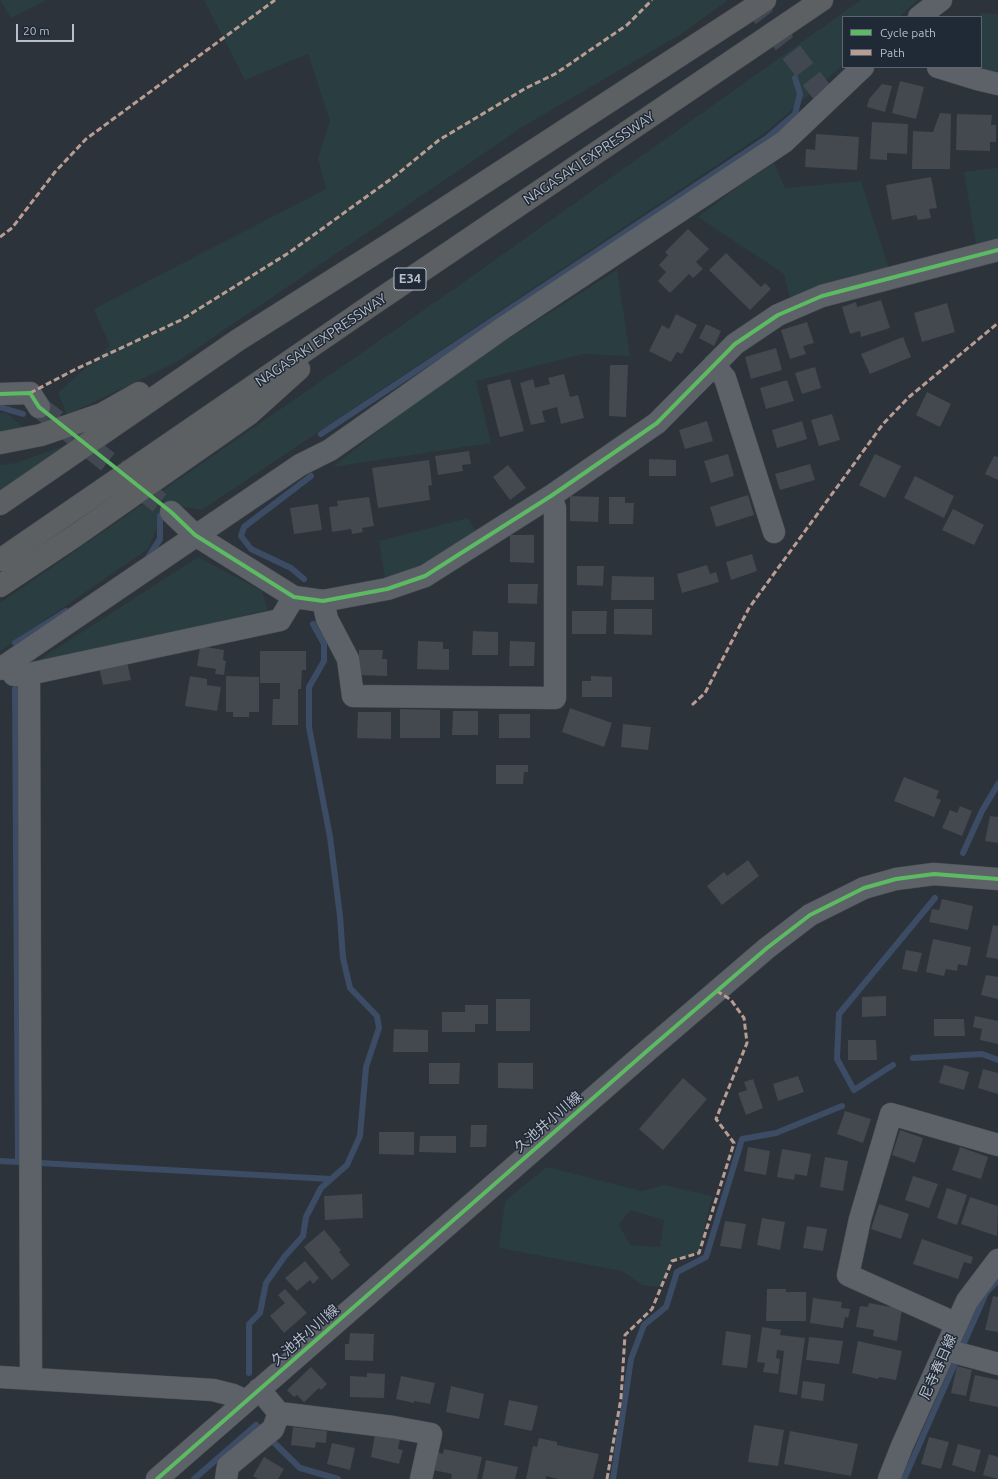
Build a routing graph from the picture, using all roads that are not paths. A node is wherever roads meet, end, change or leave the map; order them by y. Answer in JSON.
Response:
{"nodes":[{"id":1,"x":765,"y":0,"type":"edge"},
{"id":2,"x":822,"y":0,"type":"edge"},
{"id":3,"x":941,"y":0,"type":"edge"},
{"id":4,"x":920,"y":16,"type":"edge"},
{"id":5,"x":862,"y":68,"type":"edge"},
{"id":6,"x":941,"y":68,"type":"edge"},
{"id":7,"x":998,"y":84,"type":"edge"},
{"id":8,"x":998,"y":250,"type":"edge"},
{"id":9,"x":370,"y":306,"type":"junction"},
{"id":10,"x":238,"y":340,"type":"junction"},
{"id":11,"x":714,"y":365,"type":"junction"},
{"id":12,"x":0,"y":394,"type":"edge"},
{"id":13,"x":39,"y":407,"type":"tunnel mouth"},
{"id":14,"x":0,"y":443,"type":"edge"},
{"id":15,"x":551,"y":496,"type":"junction"},
{"id":16,"x":0,"y":504,"type":"edge"},
{"id":17,"x":170,"y":512,"type":"tunnel mouth"},
{"id":18,"x":774,"y":532,"type":"dead end"},
{"id":19,"x":196,"y":535,"type":"junction"},
{"id":20,"x":0,"y":560,"type":"edge"},
{"id":21,"x":0,"y":586,"type":"edge"},
{"id":22,"x":294,"y":597,"type":"junction"},
{"id":23,"x":323,"y":601,"type":"junction"},
{"id":24,"x":0,"y":669,"type":"edge"},
{"id":25,"x":29,"y":674,"type":"junction"},
{"id":26,"x":0,"y":676,"type":"edge"},
{"id":27,"x":998,"y":879,"type":"edge"},
{"id":28,"x":998,"y":1145,"type":"edge"},
{"id":29,"x":998,"y":1260,"type":"edge"},
{"id":30,"x":957,"y":1324,"type":"junction"},
{"id":31,"x":955,"y":1352,"type":"junction"},
{"id":32,"x":998,"y":1364,"type":"edge"},
{"id":33,"x":0,"y":1377,"type":"edge"},
{"id":34,"x":31,"y":1379,"type":"junction"},
{"id":35,"x":253,"y":1395,"type":"junction"},
{"id":36,"x":271,"y":1427,"type":"junction"},
{"id":37,"x":157,"y":1479,"type":"edge"},
{"id":38,"x":226,"y":1479,"type":"edge"},
{"id":39,"x":421,"y":1479,"type":"edge"},
{"id":40,"x":889,"y":1479,"type":"edge"}],
"edges":[{"from":1,"to":10,"type":"highway"},
{"from":2,"to":9,"type":"highway","name":"NAGASAKI EXPRESSWAY","number":"E34"},
{"from":3,"to":4,"type":"street"},
{"from":5,"to":19,"type":"street"},
{"from":6,"to":7,"type":"street"},
{"from":8,"to":11,"type":"street"},
{"from":9,"to":20,"type":"highway","name":"NAGASAKI EXPRESSWAY","number":"E34"},
{"from":9,"to":21,"type":"highway"},
{"from":10,"to":14,"type":"highway"},
{"from":10,"to":16,"type":"highway"},
{"from":11,"to":15,"type":"street"},
{"from":11,"to":18,"type":"street"},
{"from":12,"to":13,"type":"street"},
{"from":15,"to":23,"type":"street"},
{"from":15,"to":23,"type":"street"},
{"from":17,"to":19,"type":"street"},
{"from":19,"to":22,"type":"street"},
{"from":19,"to":24,"type":"street"},
{"from":22,"to":23,"type":"street"},
{"from":22,"to":25,"type":"street"},
{"from":25,"to":26,"type":"street"},
{"from":25,"to":34,"type":"street"},
{"from":27,"to":35,"type":"street","name":"久池井小川線"},
{"from":28,"to":30,"type":"street"},
{"from":29,"to":30,"type":"street","name":"尼寺春日線"},
{"from":30,"to":31,"type":"street","name":"尼寺春日線"},
{"from":31,"to":32,"type":"street"},
{"from":31,"to":40,"type":"street","name":"尼寺春日線"},
{"from":33,"to":34,"type":"street"},
{"from":34,"to":35,"type":"street"},
{"from":35,"to":36,"type":"street"},
{"from":35,"to":37,"type":"street","name":"久池井小川線"},
{"from":36,"to":38,"type":"street"},
{"from":36,"to":39,"type":"street"}]}
